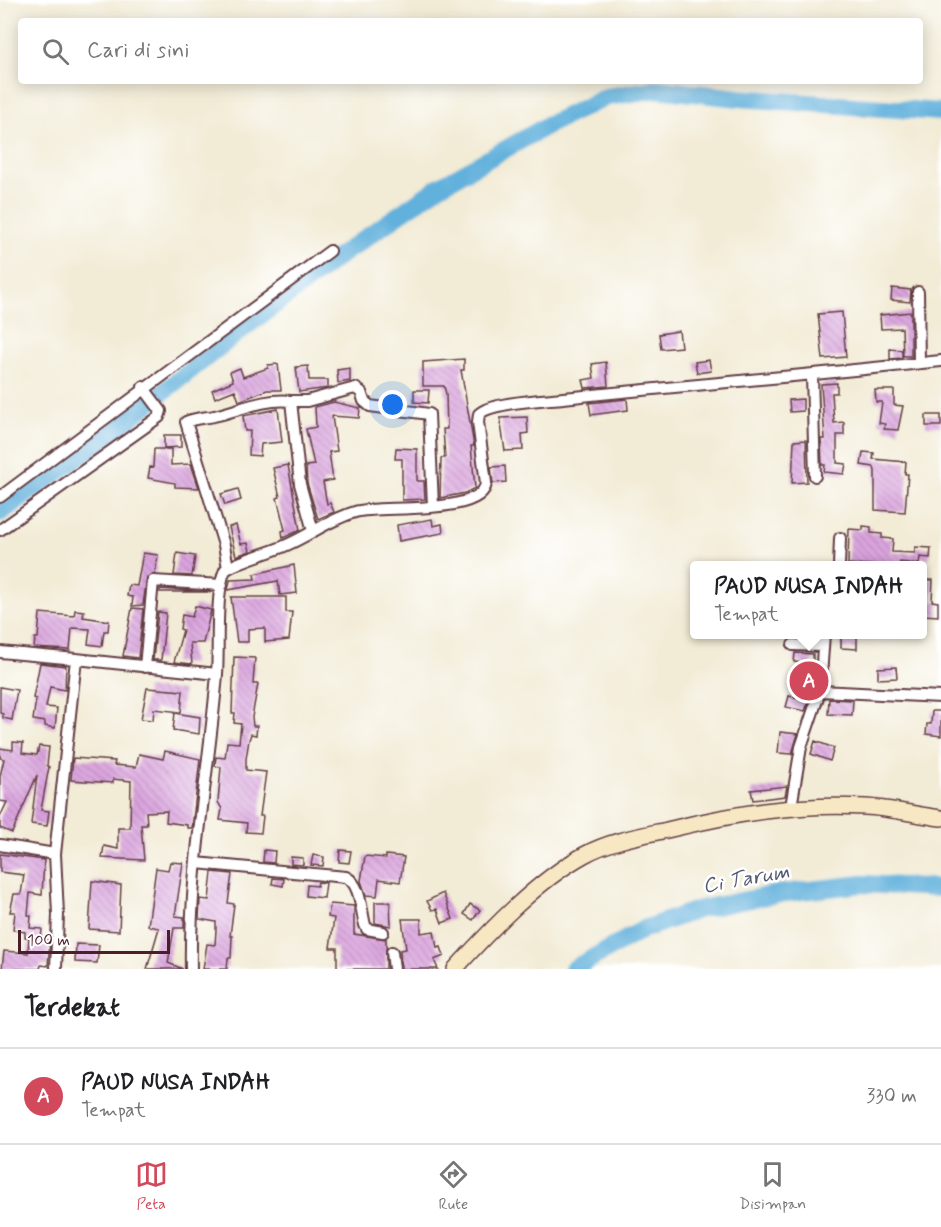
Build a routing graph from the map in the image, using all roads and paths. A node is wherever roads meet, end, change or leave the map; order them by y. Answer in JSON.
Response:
{"nodes":[{"id":1,"x":330,"y":251,"type":"dead end"},
{"id":2,"x":918,"y":292,"type":"dead end"},
{"id":3,"x":941,"y":361,"type":"edge"},
{"id":4,"x":919,"y":363,"type":"junction"},
{"id":5,"x":812,"y":376,"type":"junction"},
{"id":6,"x":145,"y":389,"type":"junction"},
{"id":7,"x":291,"y":401,"type":"junction"},
{"id":8,"x":815,"y":476,"type":"dead end"},
{"id":9,"x":0,"y":497,"type":"edge"},
{"id":10,"x":433,"y":506,"type":"junction"},
{"id":11,"x":0,"y":530,"type":"edge"},
{"id":12,"x":313,"y":531,"type":"junction"},
{"id":13,"x":840,"y":538,"type":"dead end"},
{"id":14,"x":838,"y":561,"type":"edge"},
{"id":15,"x":228,"y":568,"type":"junction"},
{"id":16,"x":222,"y":585,"type":"junction"},
{"id":17,"x":823,"y":639,"type":"edge"},
{"id":18,"x":793,"y":645,"type":"dead end"},
{"id":19,"x":822,"y":646,"type":"junction"},
{"id":20,"x":0,"y":652,"type":"edge"},
{"id":21,"x":76,"y":659,"type":"junction"},
{"id":22,"x":145,"y":667,"type":"junction"},
{"id":23,"x":217,"y":674,"type":"junction"},
{"id":24,"x":820,"y":691,"type":"junction"},
{"id":25,"x":941,"y":697,"type":"edge"},
{"id":26,"x":791,"y":807,"type":"junction"},
{"id":27,"x":941,"y":818,"type":"edge"},
{"id":28,"x":0,"y":845,"type":"edge"},
{"id":29,"x":55,"y":854,"type":"junction"},
{"id":30,"x":196,"y":863,"type":"junction"},
{"id":31,"x":383,"y":932,"type":"dead end"},
{"id":32,"x":392,"y":952,"type":"dead end"},
{"id":33,"x":56,"y":969,"type":"edge"},
{"id":34,"x":191,"y":969,"type":"edge"},
{"id":35,"x":394,"y":969,"type":"edge"},
{"id":36,"x":455,"y":969,"type":"edge"}],
"edges":[{"from":1,"to":6,"type":"street"},
{"from":2,"to":4,"type":"street"},
{"from":3,"to":4,"type":"street"},
{"from":4,"to":5,"type":"street"},
{"from":5,"to":8,"type":"street"},
{"from":5,"to":10,"type":"street"},
{"from":6,"to":9,"type":"street"},
{"from":6,"to":11,"type":"street"},
{"from":7,"to":10,"type":"street"},
{"from":7,"to":12,"type":"street"},
{"from":7,"to":15,"type":"street"},
{"from":10,"to":12,"type":"street"},
{"from":12,"to":15,"type":"street"},
{"from":13,"to":14,"type":"street"},
{"from":15,"to":16,"type":"street"},
{"from":16,"to":22,"type":"street"},
{"from":16,"to":23,"type":"street"},
{"from":17,"to":19,"type":"street"},
{"from":18,"to":19,"type":"street"},
{"from":19,"to":24,"type":"street"},
{"from":20,"to":21,"type":"street"},
{"from":21,"to":22,"type":"street"},
{"from":21,"to":29,"type":"street"},
{"from":22,"to":23,"type":"street"},
{"from":23,"to":30,"type":"street"},
{"from":24,"to":25,"type":"street"},
{"from":24,"to":26,"type":"street"},
{"from":26,"to":27,"type":"main road"},
{"from":26,"to":36,"type":"main road"},
{"from":28,"to":29,"type":"street"},
{"from":29,"to":33,"type":"street"},
{"from":30,"to":31,"type":"street"},
{"from":30,"to":34,"type":"street"},
{"from":32,"to":35,"type":"street"}]}
